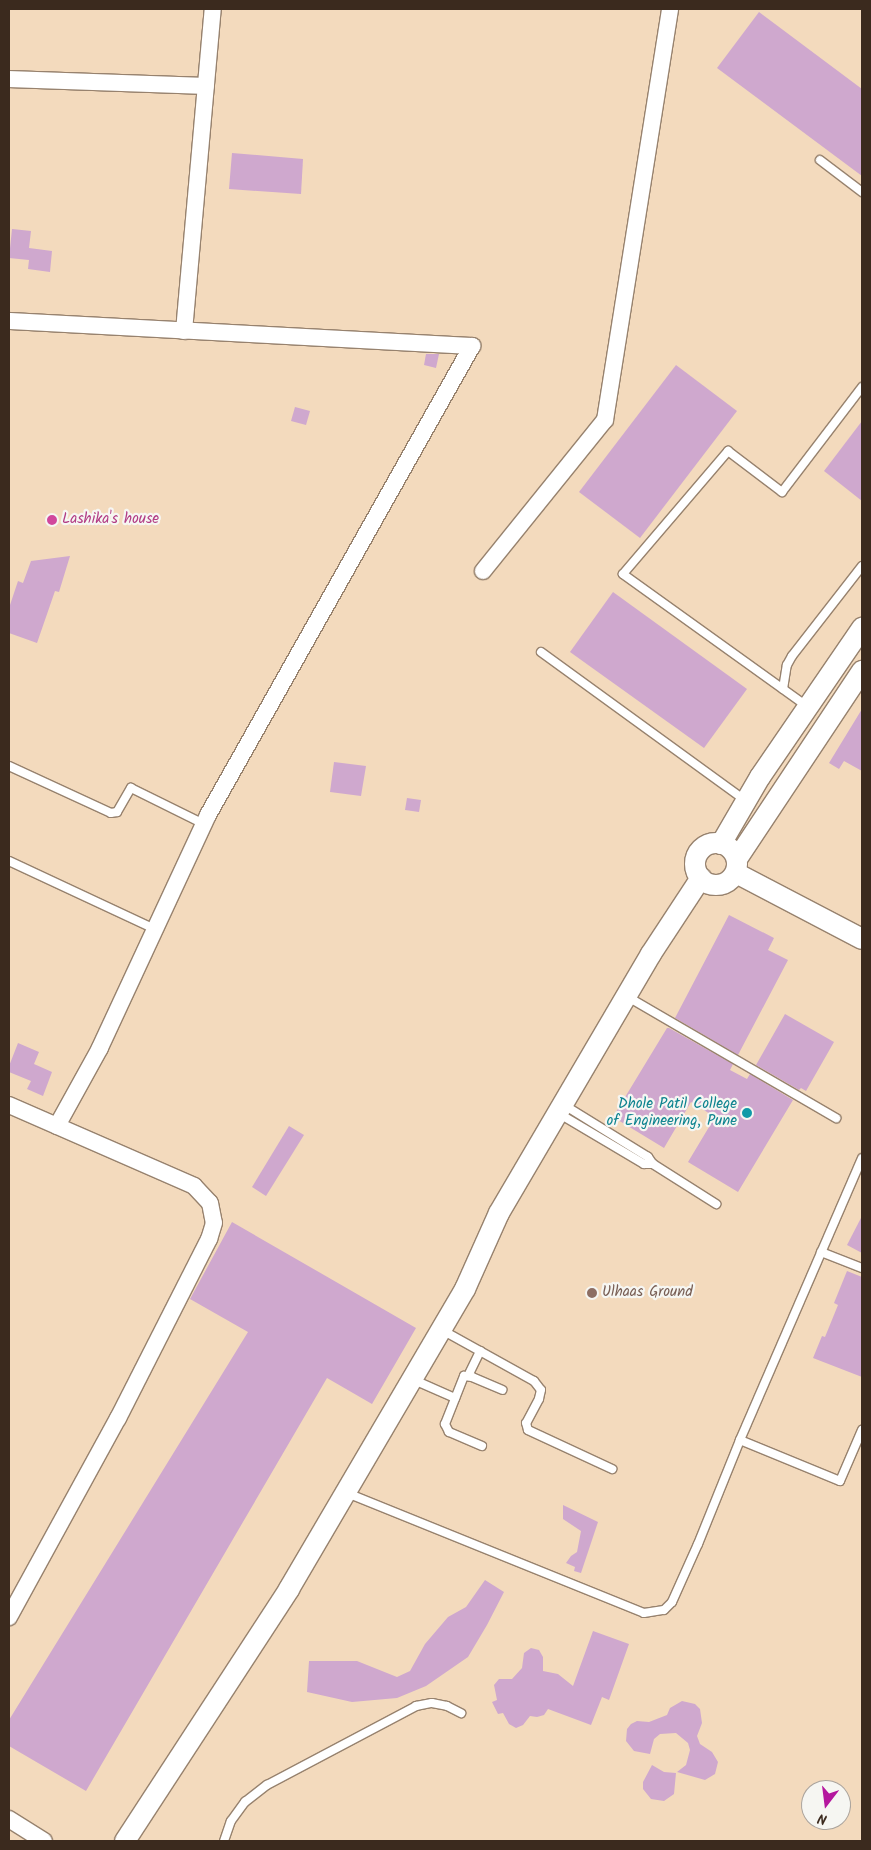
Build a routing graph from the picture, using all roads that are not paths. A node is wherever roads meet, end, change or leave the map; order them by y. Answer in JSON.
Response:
{"nodes":[{"id":1,"x":213,"y":9,"type":"edge"},
{"id":2,"x":670,"y":9,"type":"edge"},
{"id":3,"x":9,"y":79,"type":"edge"},
{"id":4,"x":206,"y":86,"type":"junction"},
{"id":5,"x":820,"y":160,"type":"dead end"},
{"id":6,"x":862,"y":192,"type":"edge"},
{"id":7,"x":9,"y":321,"type":"edge"},
{"id":8,"x":184,"y":330,"type":"junction"},
{"id":9,"x":862,"y":387,"type":"edge"},
{"id":10,"x":862,"y":566,"type":"edge"},
{"id":11,"x":483,"y":571,"type":"dead end"},
{"id":12,"x":862,"y":628,"type":"edge"},
{"id":13,"x":541,"y":652,"type":"dead end"},
{"id":14,"x":862,"y":672,"type":"edge"},
{"id":15,"x":784,"y":689,"type":"junction"},
{"id":16,"x":808,"y":707,"type":"junction"},
{"id":17,"x":9,"y":766,"type":"edge"},
{"id":18,"x":745,"y":800,"type":"junction"},
{"id":19,"x":204,"y":824,"type":"junction"},
{"id":20,"x":721,"y":844,"type":"junction"},
{"id":21,"x":9,"y":861,"type":"edge"},
{"id":22,"x":736,"y":866,"type":"junction"},
{"id":23,"x":701,"y":878,"type":"junction"},
{"id":24,"x":155,"y":928,"type":"junction"},
{"id":25,"x":862,"y":939,"type":"edge"},
{"id":26,"x":628,"y":997,"type":"junction"},
{"id":27,"x":9,"y":1105,"type":"edge"},
{"id":28,"x":560,"y":1108,"type":"junction"},
{"id":29,"x":836,"y":1118,"type":"dead end"},
{"id":30,"x":57,"y":1126,"type":"junction"},
{"id":31,"x":862,"y":1158,"type":"edge"},
{"id":32,"x":716,"y":1204,"type":"dead end"},
{"id":33,"x":821,"y":1252,"type":"junction"},
{"id":34,"x":862,"y":1268,"type":"edge"},
{"id":35,"x":441,"y":1329,"type":"junction"},
{"id":36,"x":480,"y":1351,"type":"junction"},
{"id":37,"x":468,"y":1376,"type":"junction"},
{"id":38,"x":411,"y":1379,"type":"junction"},
{"id":39,"x":502,"y":1390,"type":"dead end"},
{"id":40,"x":455,"y":1398,"type":"junction"},
{"id":41,"x":862,"y":1430,"type":"edge"},
{"id":42,"x":740,"y":1440,"type":"junction"},
{"id":43,"x":482,"y":1446,"type":"dead end"},
{"id":44,"x":612,"y":1469,"type":"dead end"},
{"id":45,"x":347,"y":1493,"type":"junction"},
{"id":46,"x":9,"y":1618,"type":"edge"},
{"id":47,"x":461,"y":1714,"type":"dead end"},
{"id":48,"x":9,"y":1819,"type":"edge"},
{"id":49,"x":44,"y":1841,"type":"edge"},
{"id":50,"x":125,"y":1841,"type":"edge"},
{"id":51,"x":224,"y":1841,"type":"edge"}],
"edges":[{"from":1,"to":4,"type":"street"},
{"from":2,"to":11,"type":"street"},
{"from":3,"to":4,"type":"street"},
{"from":4,"to":8,"type":"street"},
{"from":5,"to":6,"type":"lane"},
{"from":7,"to":8,"type":"street"},
{"from":8,"to":19,"type":"street"},
{"from":9,"to":15,"type":"lane"},
{"from":10,"to":15,"type":"lane"},
{"from":12,"to":16,"type":"street"},
{"from":13,"to":18,"type":"lane"},
{"from":14,"to":22,"type":"street"},
{"from":15,"to":16,"type":"lane"},
{"from":16,"to":18,"type":"street"},
{"from":17,"to":19,"type":"lane"},
{"from":18,"to":20,"type":"street"},
{"from":19,"to":24,"type":"street"},
{"from":20,"to":22,"type":"street"},
{"from":20,"to":23,"type":"street"},
{"from":21,"to":24,"type":"lane"},
{"from":22,"to":23,"type":"street"},
{"from":22,"to":25,"type":"street"},
{"from":23,"to":26,"type":"street"},
{"from":24,"to":30,"type":"street"},
{"from":26,"to":28,"type":"street"},
{"from":26,"to":29,"type":"lane"},
{"from":27,"to":30,"type":"street"},
{"from":28,"to":32,"type":"lane"},
{"from":28,"to":35,"type":"street"},
{"from":30,"to":46,"type":"street"},
{"from":31,"to":33,"type":"lane"},
{"from":33,"to":34,"type":"lane"},
{"from":33,"to":42,"type":"lane"},
{"from":35,"to":36,"type":"lane"},
{"from":35,"to":38,"type":"street"},
{"from":36,"to":37,"type":"lane"},
{"from":36,"to":44,"type":"lane"},
{"from":37,"to":39,"type":"lane"},
{"from":37,"to":40,"type":"lane"},
{"from":38,"to":40,"type":"lane"},
{"from":38,"to":45,"type":"street"},
{"from":40,"to":43,"type":"lane"},
{"from":41,"to":42,"type":"lane"},
{"from":42,"to":45,"type":"lane"},
{"from":45,"to":50,"type":"street"},
{"from":47,"to":51,"type":"lane"},
{"from":48,"to":49,"type":"street"}]}
